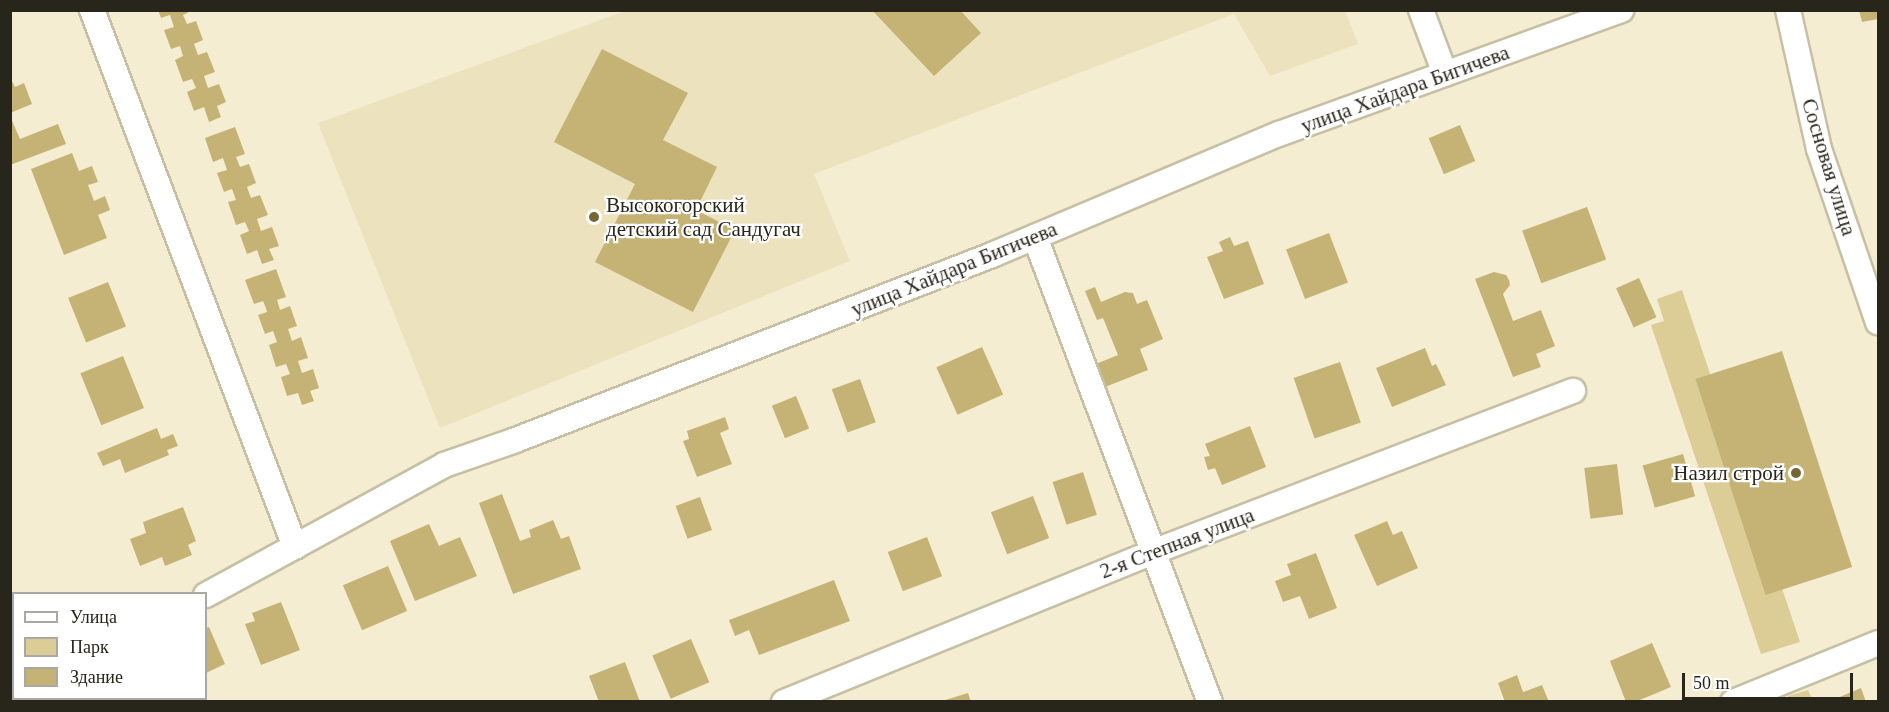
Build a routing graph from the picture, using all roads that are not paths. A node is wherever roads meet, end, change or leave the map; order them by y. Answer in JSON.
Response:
{"nodes":[{"id":1,"x":92,"y":10,"type":"edge"},
{"id":2,"x":1420,"y":10,"type":"edge"},
{"id":3,"x":1621,"y":10,"type":"edge"},
{"id":4,"x":1788,"y":10,"type":"edge"},
{"id":5,"x":1445,"y":74,"type":"junction"},
{"id":6,"x":1035,"y":237,"type":"junction"},
{"id":7,"x":1874,"y":295,"type":"edge"},
{"id":8,"x":1878,"y":322,"type":"edge"},
{"id":9,"x":1573,"y":391,"type":"dead end"},
{"id":10,"x":296,"y":547,"type":"junction"},
{"id":11,"x":1152,"y":552,"type":"junction"},
{"id":12,"x":207,"y":594,"type":"edge"},
{"id":13,"x":1878,"y":643,"type":"edge"},
{"id":14,"x":784,"y":702,"type":"edge"},
{"id":15,"x":1210,"y":702,"type":"edge"},
{"id":16,"x":1734,"y":702,"type":"edge"}],
"edges":[{"from":1,"to":10,"type":"street"},
{"from":2,"to":5,"type":"street"},
{"from":3,"to":5,"type":"street","name":"улица Хайдара Бигичева"},
{"from":4,"to":7,"type":"street","name":"Сосновая улица"},
{"from":5,"to":6,"type":"street","name":"улица Хайдара Бигичева"},
{"from":6,"to":10,"type":"street","name":"улица Хайдара Бигичева"},
{"from":6,"to":11,"type":"street"},
{"from":7,"to":8,"type":"street","name":"Сосновая улица"},
{"from":9,"to":11,"type":"street","name":"2-я Степная улица"},
{"from":10,"to":12,"type":"street","name":"улица Хайдара Бигичева"},
{"from":11,"to":14,"type":"street","name":"2-я Степная улица"},
{"from":11,"to":15,"type":"street"},
{"from":13,"to":16,"type":"street"}]}
